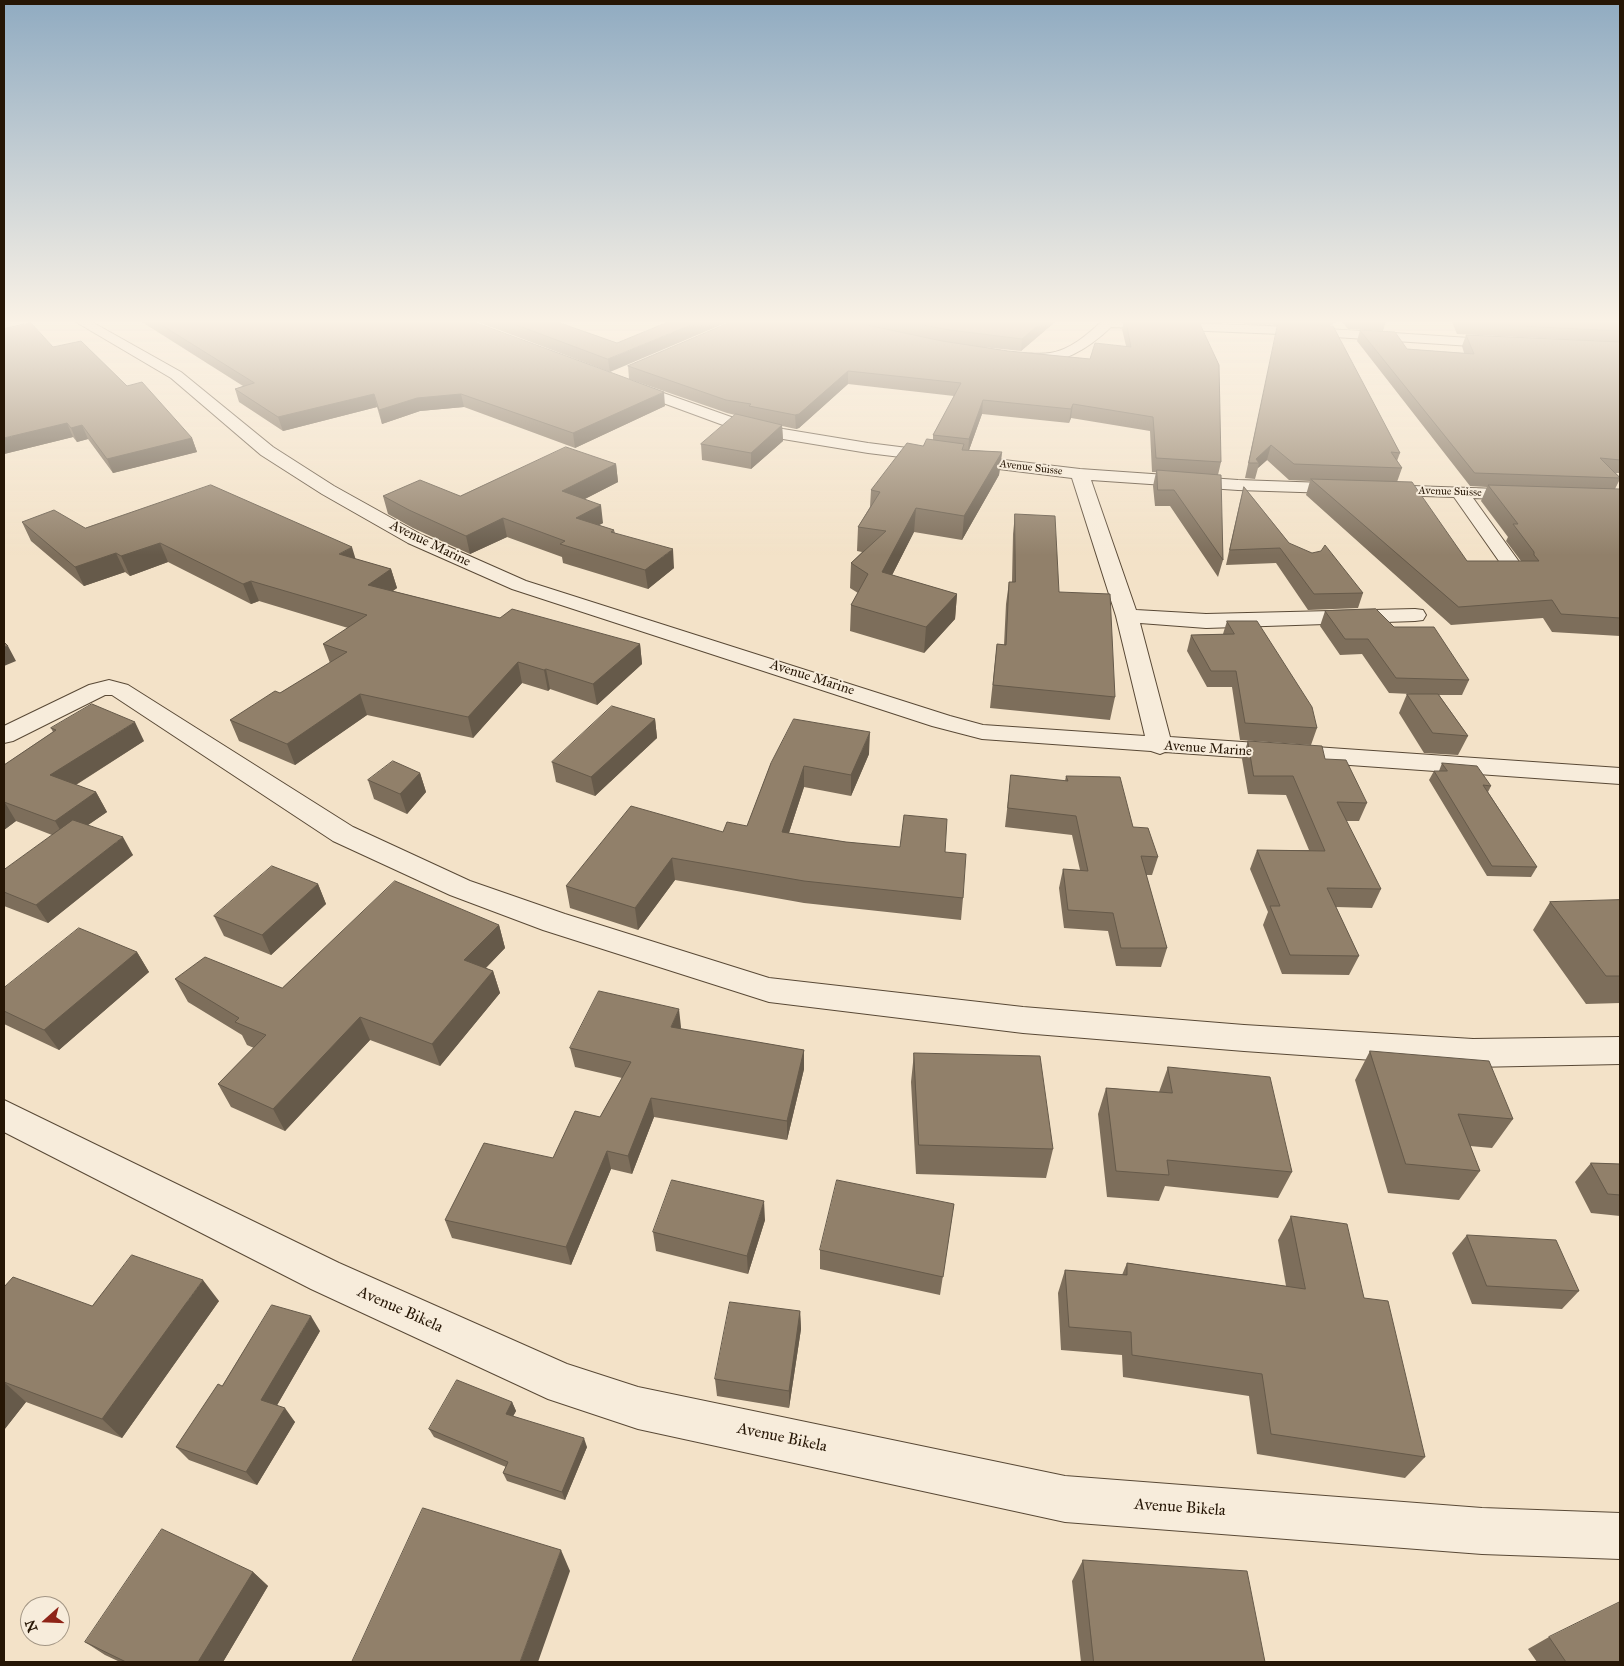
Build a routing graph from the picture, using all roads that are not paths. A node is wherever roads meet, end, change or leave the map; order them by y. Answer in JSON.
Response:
{"nodes":[{"id":1,"x":205,"y":400,"type":"edge"},
{"id":2,"x":667,"y":400,"type":"edge"},
{"id":3,"x":1080,"y":474,"type":"junction"},
{"id":4,"x":1238,"y":485,"type":"junction"},
{"id":5,"x":1460,"y":492,"type":"junction"},
{"id":6,"x":1535,"y":495,"type":"edge"},
{"id":7,"x":1250,"y":500,"type":"edge"},
{"id":8,"x":1516,"y":570,"type":"edge"},
{"id":9,"x":1415,"y":615,"type":"dead end"},
{"id":10,"x":1127,"y":616,"type":"junction"},
{"id":11,"x":4,"y":736,"type":"edge"},
{"id":12,"x":1160,"y":746,"type":"junction"},
{"id":13,"x":1620,"y":776,"type":"edge"},
{"id":14,"x":1620,"y":1051,"type":"edge"},
{"id":15,"x":4,"y":1115,"type":"edge"},
{"id":16,"x":1620,"y":1536,"type":"edge"}],
"edges":[{"from":1,"to":12,"type":"street","name":"Avenue Marine"},
{"from":2,"to":3,"type":"street","name":"Avenue Suisse"},
{"from":3,"to":4,"type":"street","name":"Avenue Suisse"},
{"from":3,"to":10,"type":"street"},
{"from":4,"to":5,"type":"street","name":"Avenue Suisse"},
{"from":4,"to":7,"type":"street"},
{"from":5,"to":6,"type":"street","name":"Avenue Suisse"},
{"from":5,"to":8,"type":"street"},
{"from":9,"to":10,"type":"street"},
{"from":10,"to":12,"type":"street"},
{"from":11,"to":14,"type":"street"},
{"from":12,"to":13,"type":"street","name":"Avenue Marine"},
{"from":15,"to":16,"type":"street","name":"Avenue Bikela"}]}
